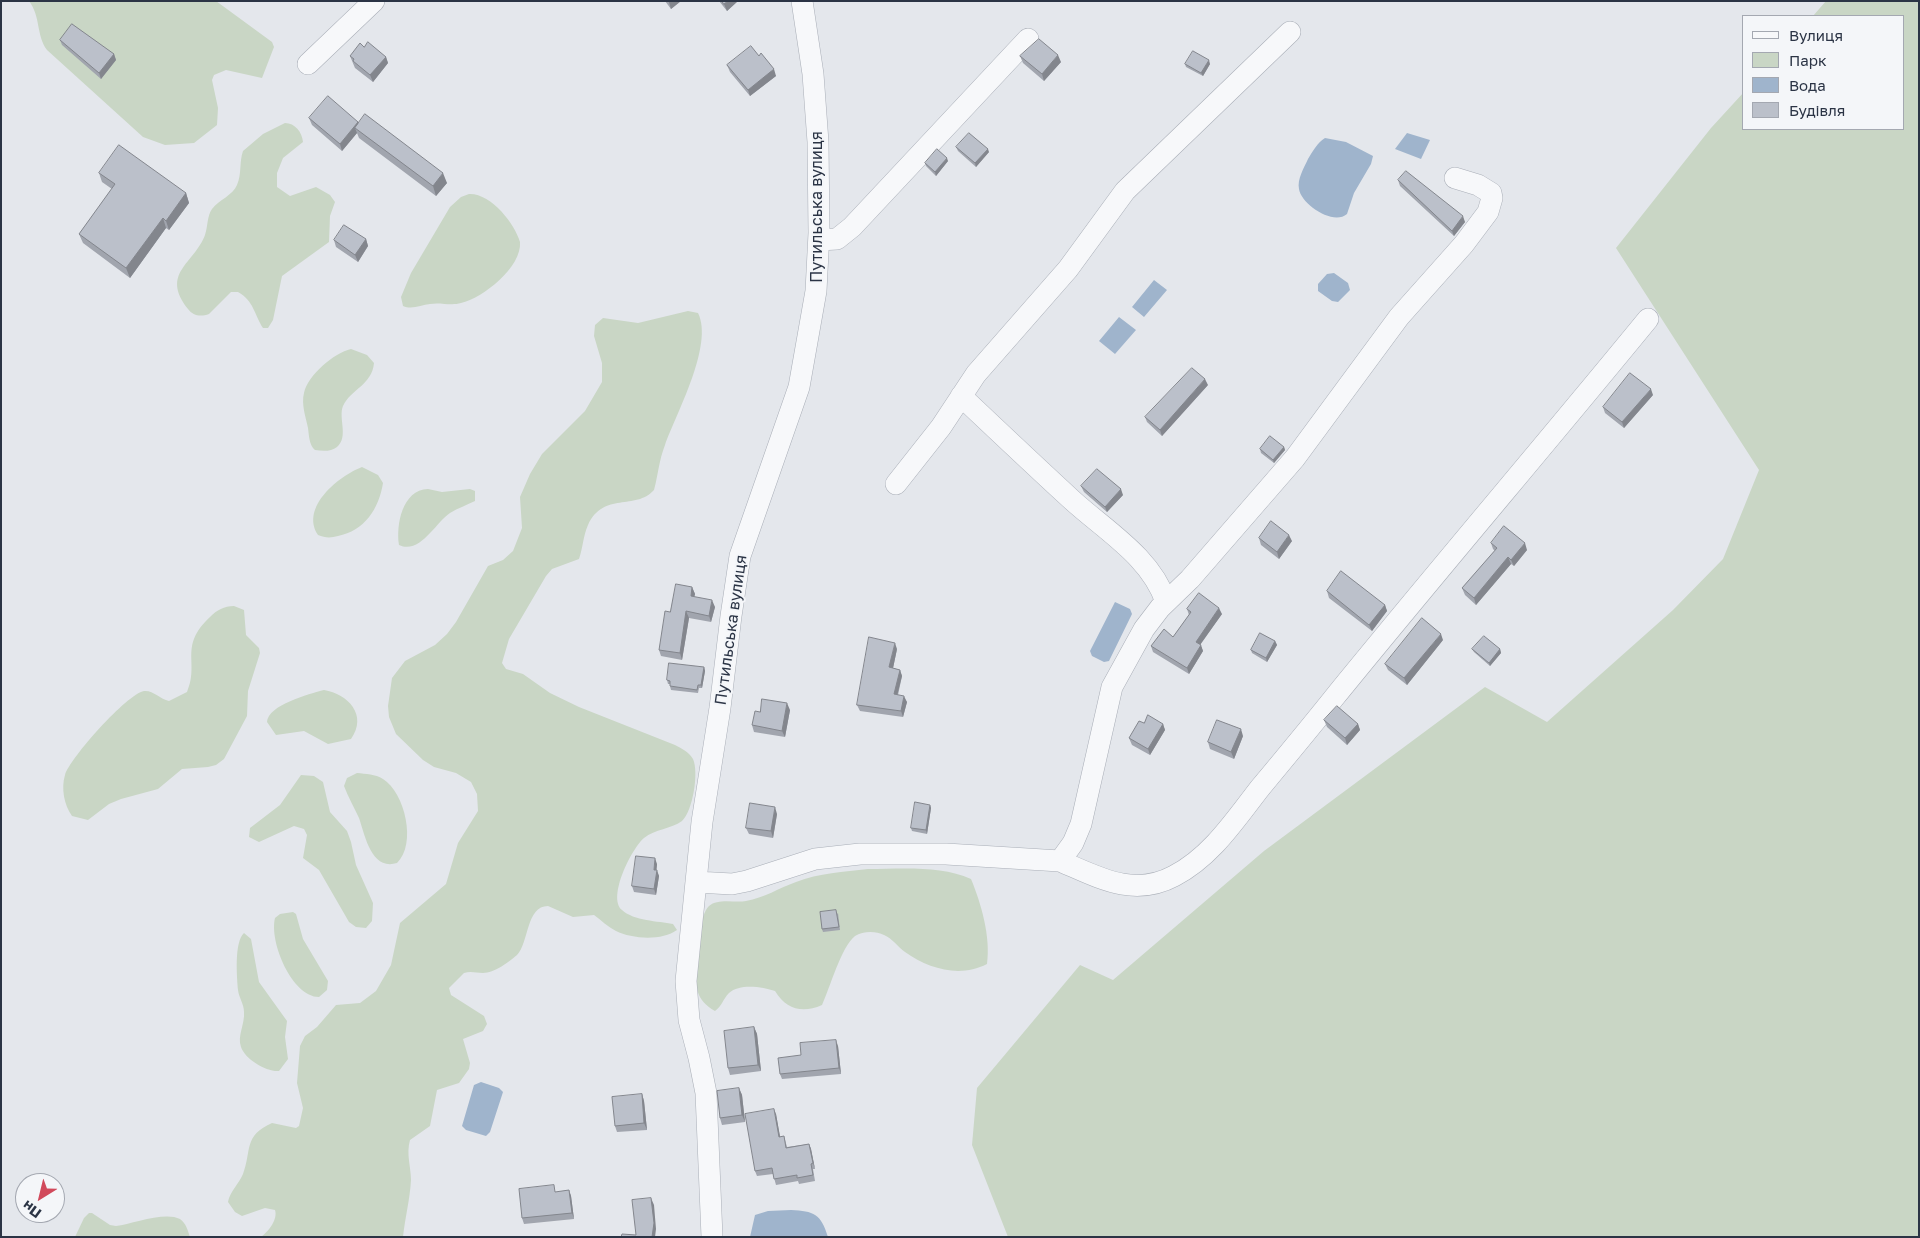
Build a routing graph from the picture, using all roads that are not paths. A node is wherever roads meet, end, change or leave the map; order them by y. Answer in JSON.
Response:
{"nodes":[{"id":1,"x":374,"y":1,"type":"edge"},
{"id":2,"x":802,"y":1,"type":"edge"},
{"id":3,"x":1290,"y":32,"type":"dead end"},
{"id":4,"x":1028,"y":38,"type":"dead end"},
{"id":5,"x":308,"y":64,"type":"dead end"},
{"id":6,"x":1455,"y":178,"type":"dead end"},
{"id":7,"x":819,"y":240,"type":"junction"},
{"id":8,"x":1648,"y":319,"type":"dead end"},
{"id":9,"x":961,"y":396,"type":"junction"},
{"id":10,"x":896,"y":484,"type":"dead end"},
{"id":11,"x":1166,"y":602,"type":"junction"},
{"id":12,"x":1060,"y":861,"type":"junction"},
{"id":13,"x":696,"y":882,"type":"junction"},
{"id":14,"x":712,"y":1237,"type":"edge"}],
"edges":[{"from":1,"to":5,"type":"street"},
{"from":2,"to":7,"type":"street","name":"Путильська вулиця"},
{"from":3,"to":9,"type":"street"},
{"from":4,"to":7,"type":"street"},
{"from":6,"to":11,"type":"street"},
{"from":7,"to":13,"type":"street","name":"Путильська вулиця"},
{"from":8,"to":12,"type":"street"},
{"from":9,"to":10,"type":"street"},
{"from":9,"to":11,"type":"street"},
{"from":11,"to":12,"type":"street"},
{"from":12,"to":13,"type":"street"},
{"from":13,"to":14,"type":"street","name":"Путильська вулиця"}]}
